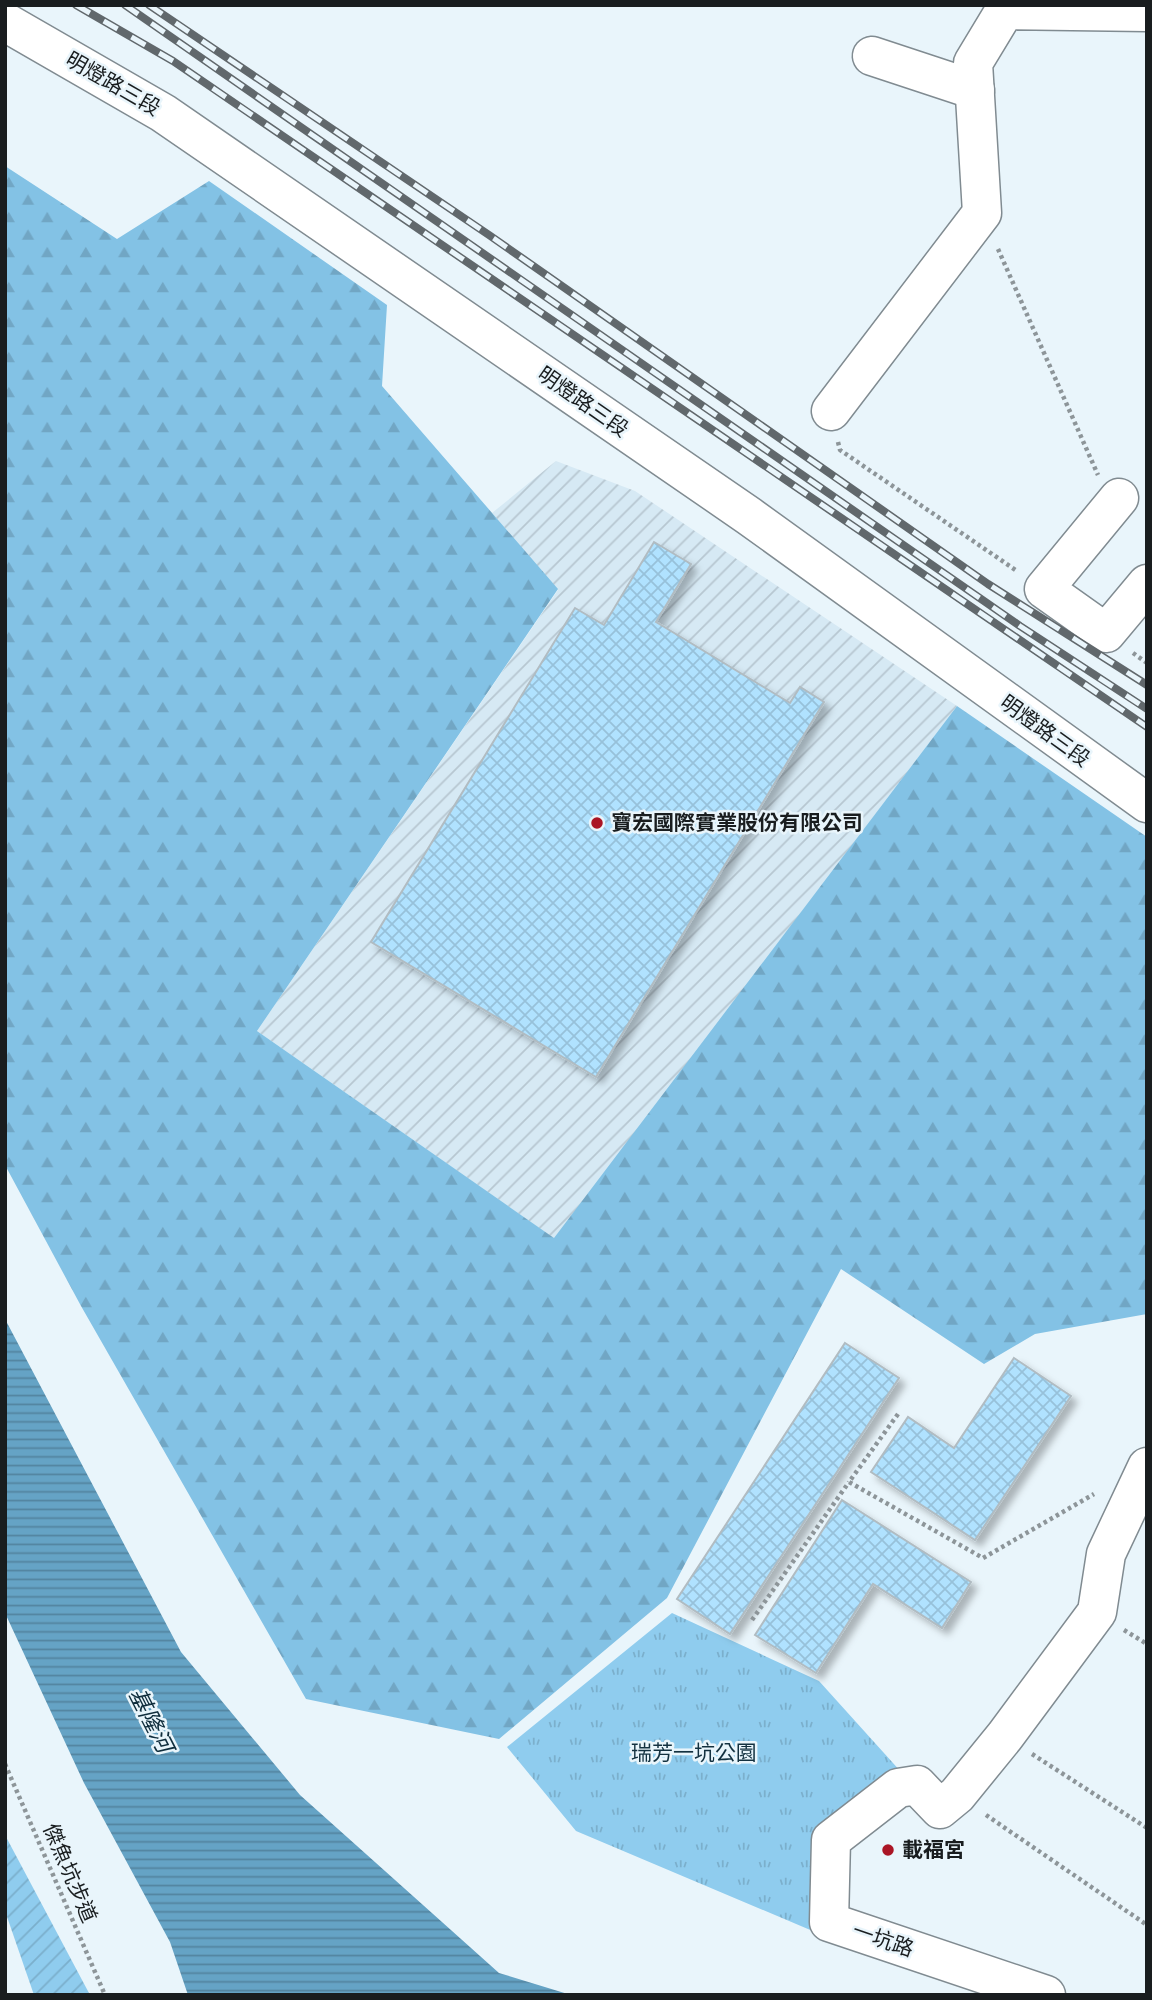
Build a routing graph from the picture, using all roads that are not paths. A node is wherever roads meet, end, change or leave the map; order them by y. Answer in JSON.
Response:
{"nodes":[{"id":1,"x":1147,"y":12,"type":"edge"},
{"id":2,"x":5,"y":22,"type":"edge"},
{"id":3,"x":872,"y":56,"type":"dead end"},
{"id":4,"x":975,"y":90,"type":"junction"},
{"id":5,"x":831,"y":411,"type":"road end"},
{"id":6,"x":1119,"y":498,"type":"road end"},
{"id":7,"x":1147,"y":584,"type":"edge"},
{"id":8,"x":1147,"y":803,"type":"edge"},
{"id":9,"x":1147,"y":1467,"type":"edge"},
{"id":10,"x":1046,"y":1995,"type":"edge"}],
"edges":[{"from":1,"to":4,"type":"street"},
{"from":2,"to":8,"type":"street","name":"明燈路三段"},
{"from":3,"to":4,"type":"street"},
{"from":4,"to":5,"type":"street"},
{"from":6,"to":7,"type":"street"},
{"from":9,"to":10,"type":"street","name":"一坑路"}]}
